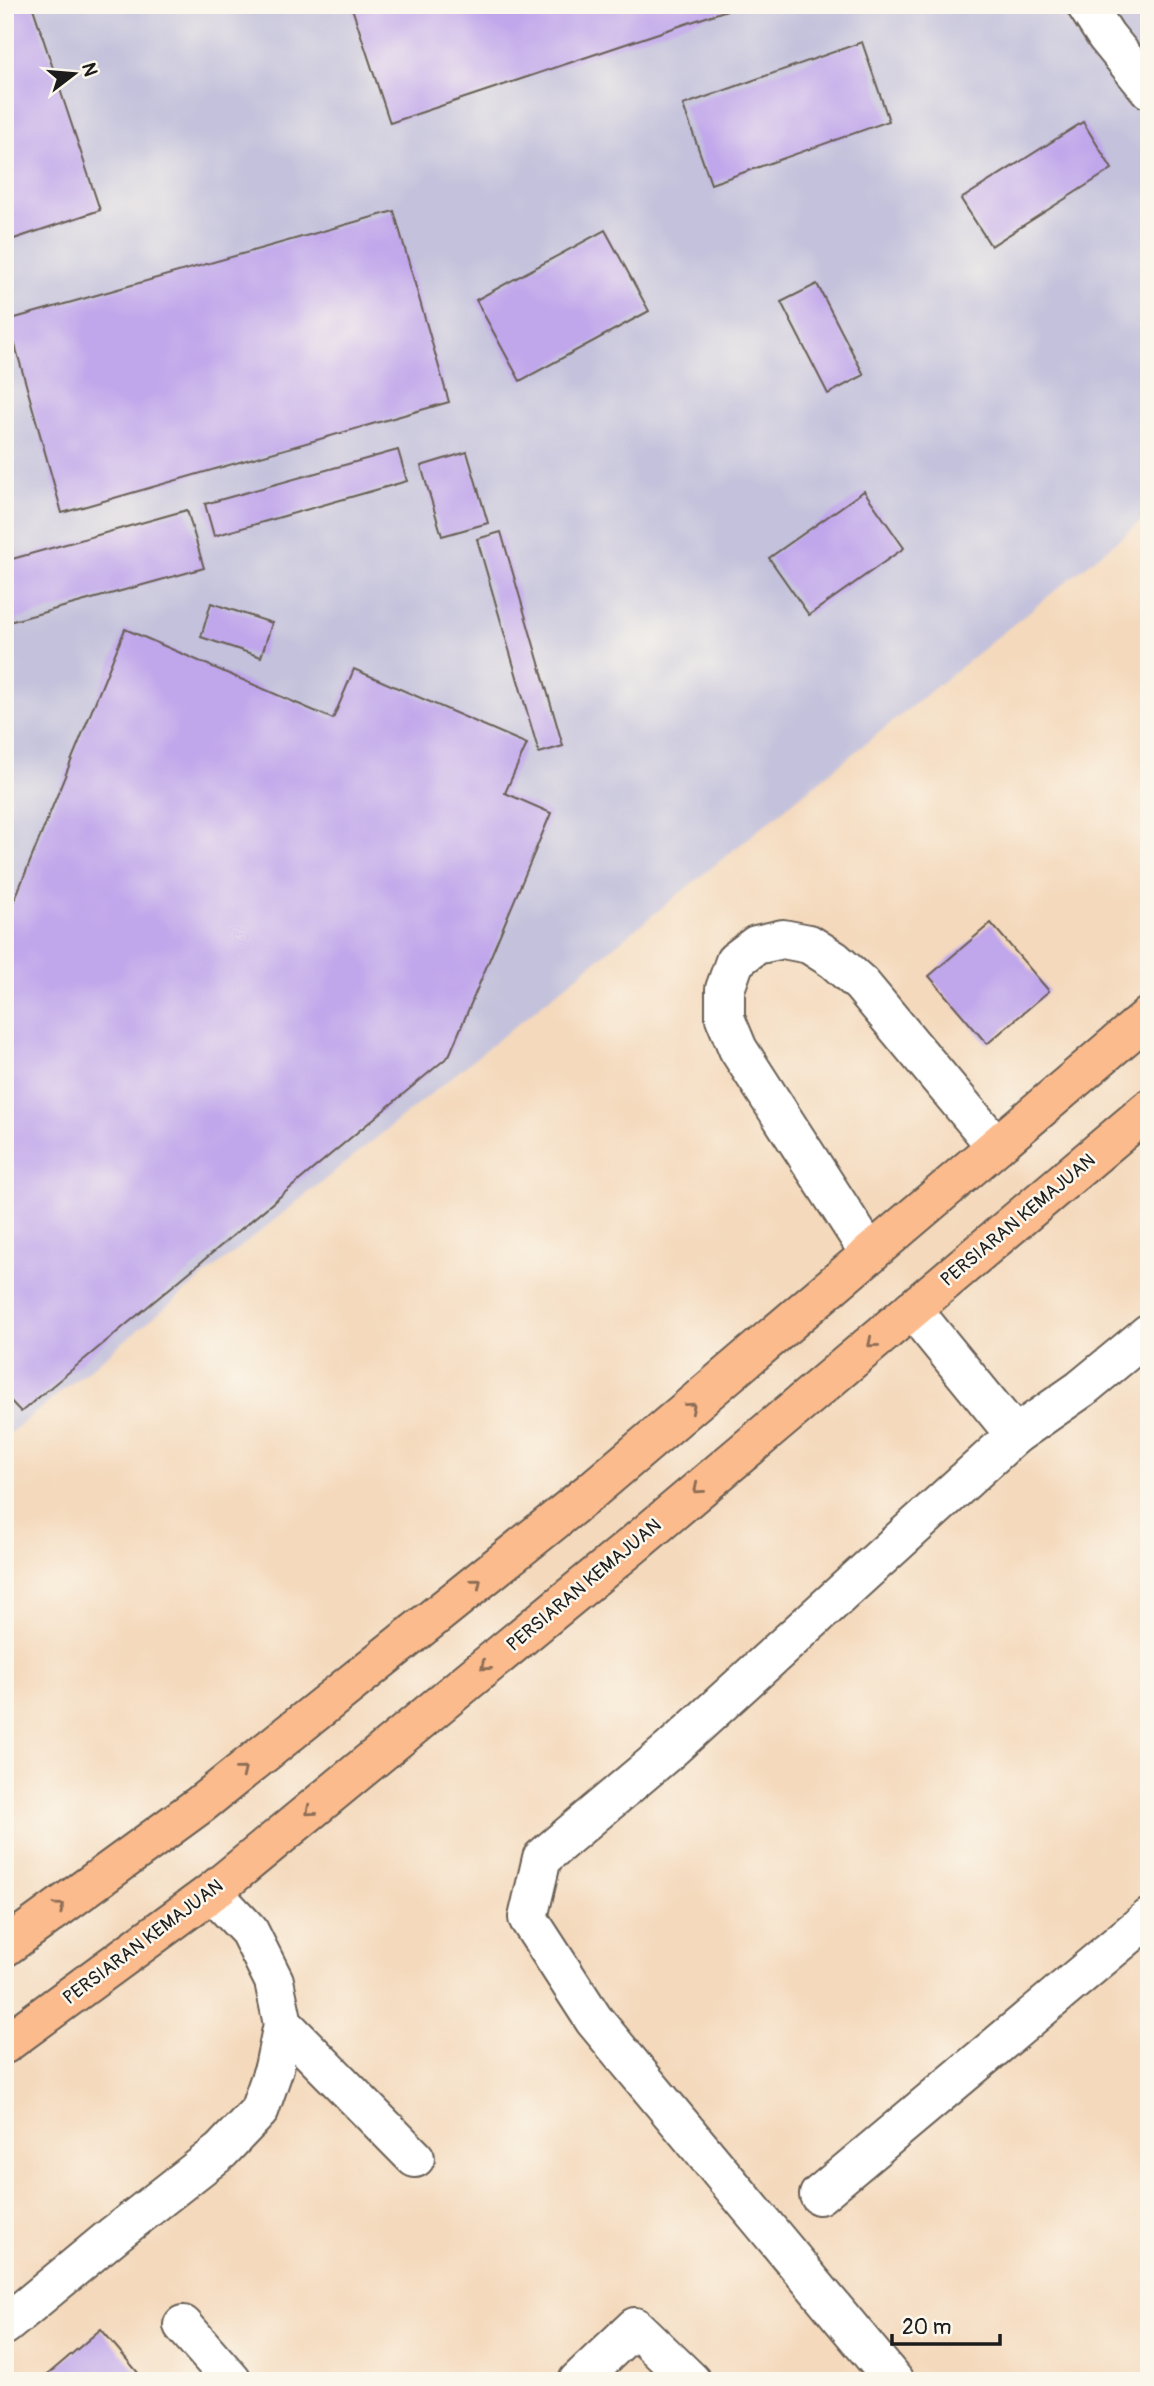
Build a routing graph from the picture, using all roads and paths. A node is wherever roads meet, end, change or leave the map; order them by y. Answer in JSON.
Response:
{"nodes":[{"id":1,"x":1086,"y":5,"type":"edge"},
{"id":2,"x":1149,"y":89,"type":"edge"},
{"id":3,"x":1149,"y":1016,"type":"edge"},
{"id":4,"x":1149,"y":1109,"type":"edge"},
{"id":5,"x":996,"y":1146,"type":"junction"},
{"id":6,"x":870,"y":1254,"type":"junction"},
{"id":7,"x":912,"y":1309,"type":"junction"},
{"id":8,"x":1149,"y":1332,"type":"edge"},
{"id":9,"x":1015,"y":1435,"type":"junction"},
{"id":10,"x":212,"y":1892,"type":"junction"},
{"id":11,"x":1149,"y":1918,"type":"edge"},
{"id":12,"x":5,"y":1947,"type":"edge"},
{"id":13,"x":283,"y":2024,"type":"junction"},
{"id":14,"x":5,"y":2044,"type":"edge"},
{"id":15,"x":415,"y":2158,"type":"dead end"},
{"id":16,"x":819,"y":2195,"type":"dead end"},
{"id":17,"x":5,"y":2325,"type":"edge"},
{"id":18,"x":183,"y":2325,"type":"dead end"},
{"id":19,"x":232,"y":2381,"type":"edge"},
{"id":20,"x":578,"y":2381,"type":"edge"},
{"id":21,"x":691,"y":2381,"type":"edge"},
{"id":22,"x":894,"y":2381,"type":"edge"}],
"edges":[{"from":1,"to":2,"type":"street"},
{"from":3,"to":5,"type":"main road"},
{"from":4,"to":7,"type":"main road","name":"PERSIARAN KEMAJUAN"},
{"from":5,"to":6,"type":"main road"},
{"from":5,"to":6,"type":"street"},
{"from":12,"to":6,"type":"main road","one_way":true},
{"from":7,"to":9,"type":"street"},
{"from":7,"to":10,"type":"main road","name":"PERSIARAN KEMAJUAN","one_way":true},
{"from":8,"to":9,"type":"street"},
{"from":9,"to":22,"type":"street"},
{"from":10,"to":13,"type":"street"},
{"from":10,"to":14,"type":"main road","name":"PERSIARAN KEMAJUAN"},
{"from":11,"to":16,"type":"street"},
{"from":13,"to":15,"type":"street"},
{"from":13,"to":17,"type":"street"},
{"from":18,"to":19,"type":"street"},
{"from":20,"to":21,"type":"street"}]}
